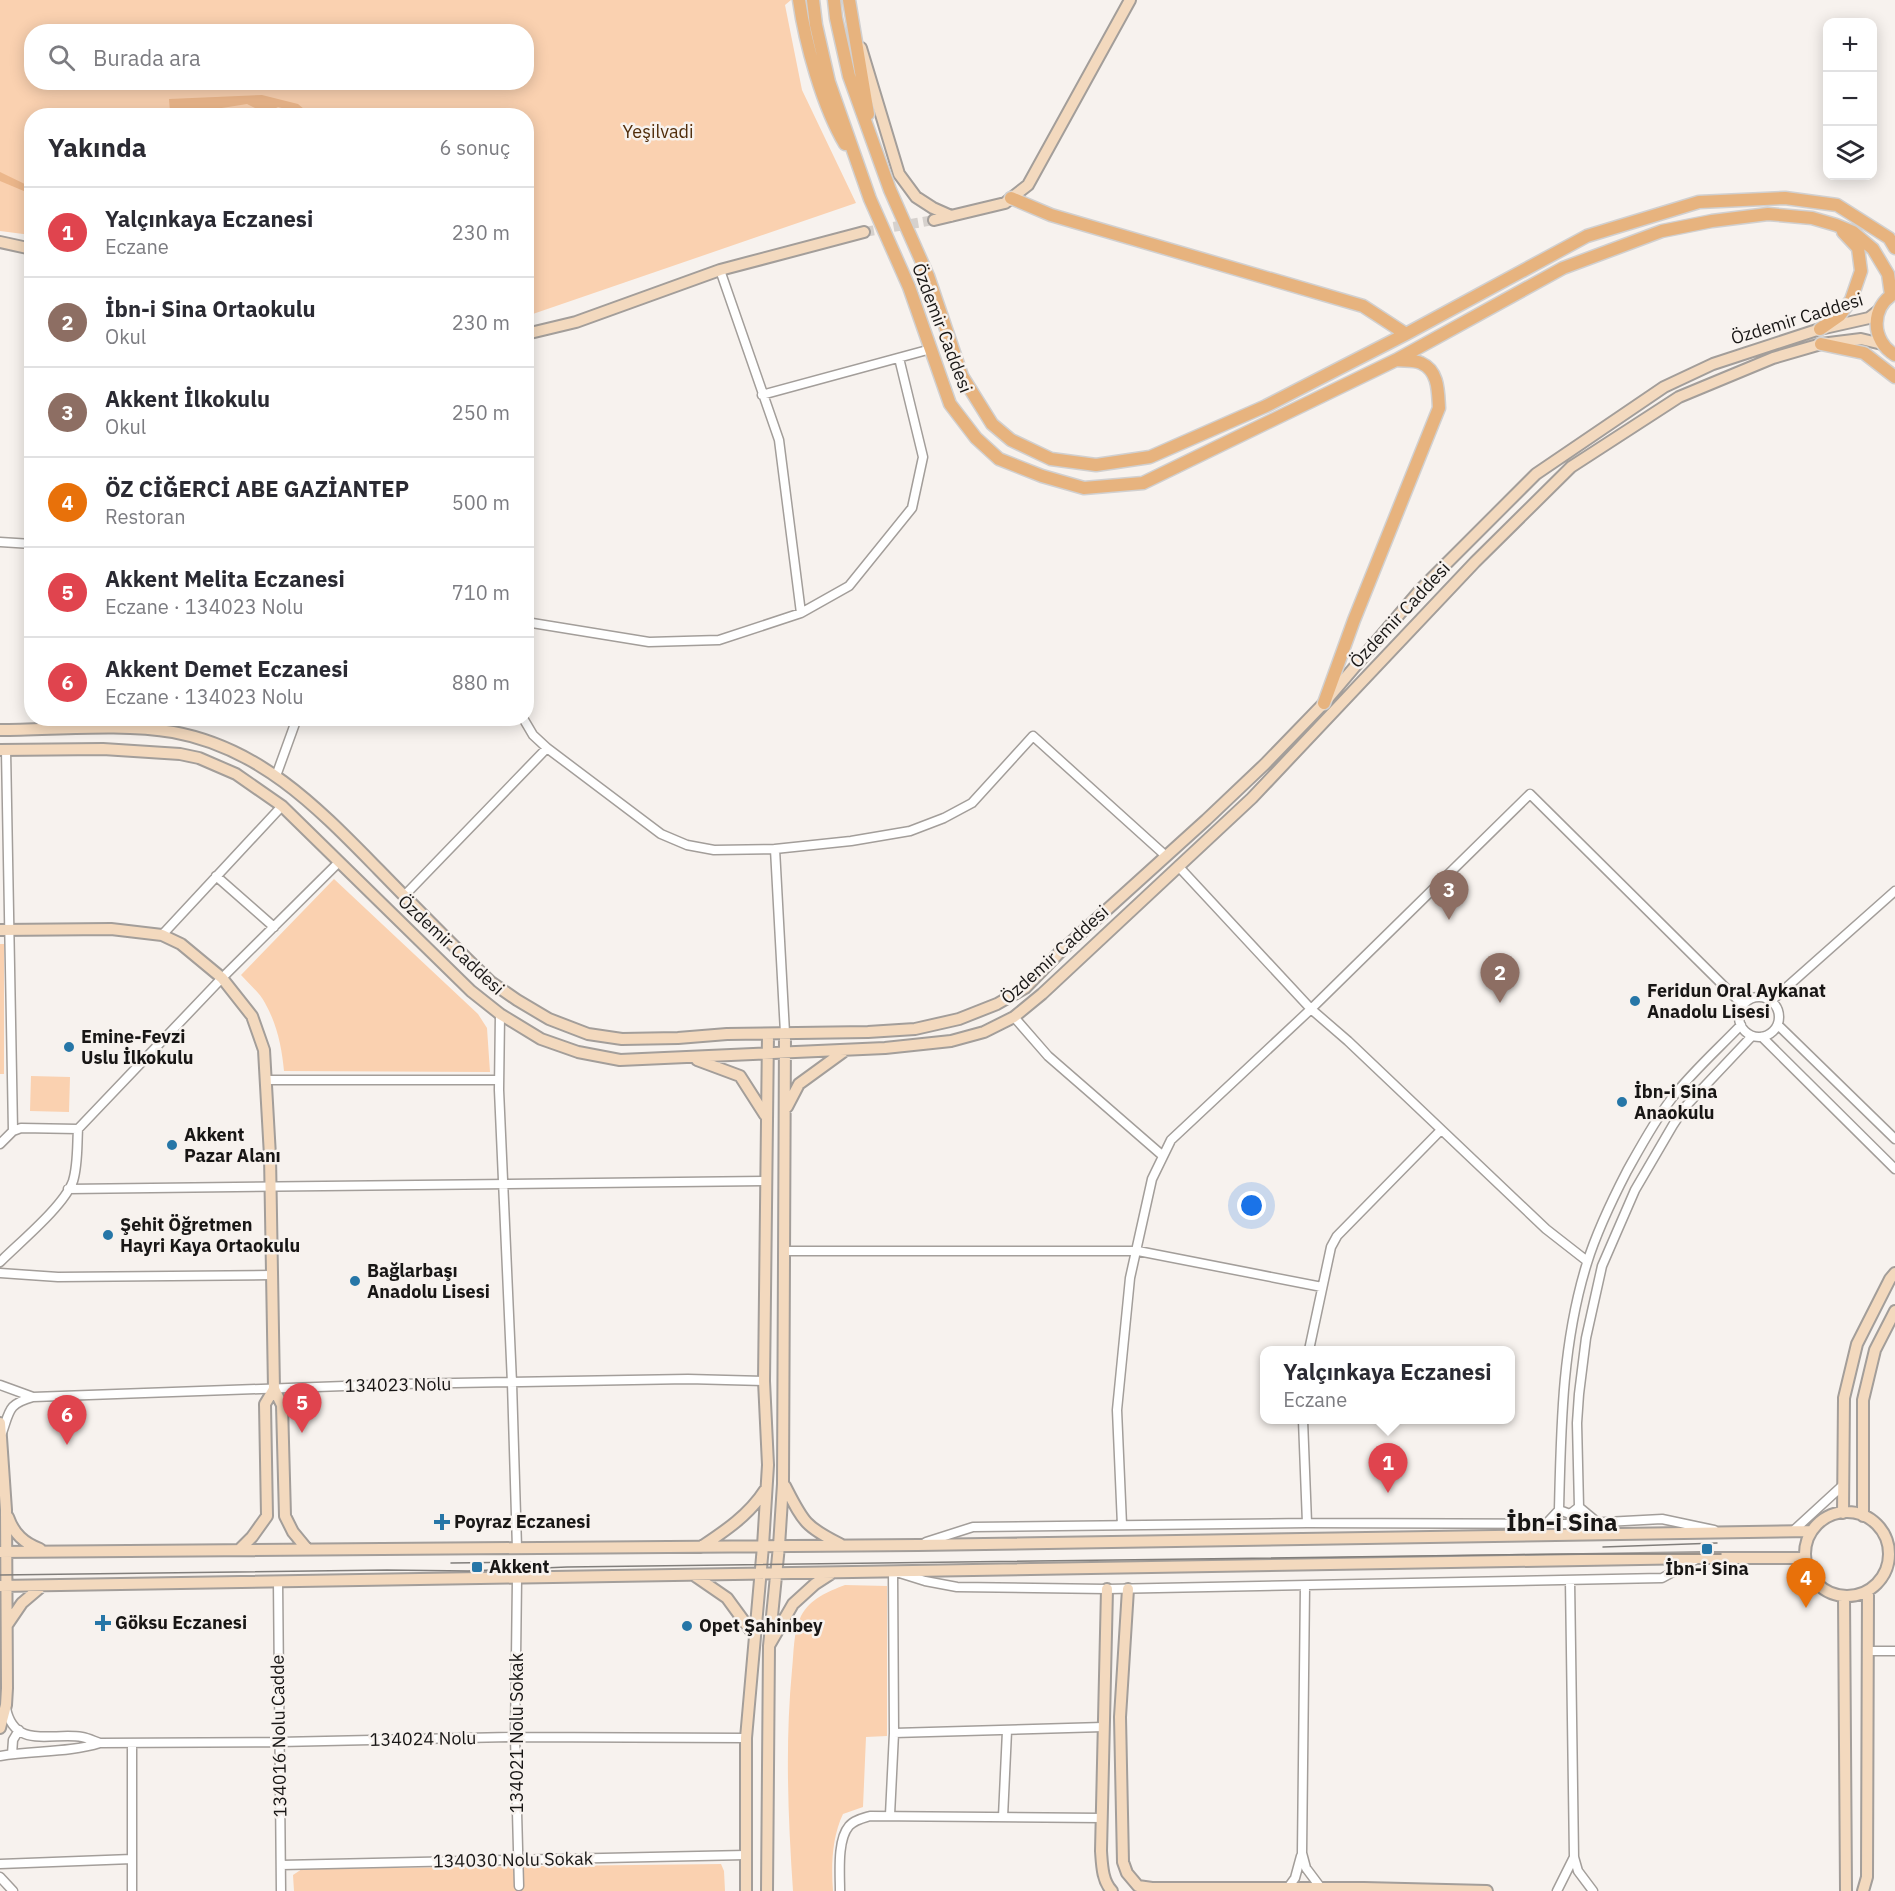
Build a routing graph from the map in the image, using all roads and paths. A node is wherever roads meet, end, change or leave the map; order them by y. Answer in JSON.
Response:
{"nodes":[{"id":1,"x":799,"y":0,"type":"edge"},
{"id":2,"x":813,"y":0,"type":"edge"},
{"id":3,"x":834,"y":0,"type":"edge"},
{"id":4,"x":1130,"y":0,"type":"edge"},
{"id":5,"x":849,"y":2,"type":"edge"},
{"id":6,"x":874,"y":151,"type":"junction"},
{"id":7,"x":858,"y":168,"type":"junction"},
{"id":8,"x":1011,"y":198,"type":"junction"},
{"id":9,"x":951,"y":216,"type":"junction"},
{"id":10,"x":933,"y":220,"type":"tunnel mouth"},
{"id":11,"x":1836,"y":225,"type":"junction"},
{"id":12,"x":864,"y":232,"type":"tunnel mouth"},
{"id":13,"x":0,"y":242,"type":"edge"},
{"id":14,"x":24,"y":247,"type":"edge"},
{"id":15,"x":1895,"y":248,"type":"edge"},
{"id":16,"x":720,"y":270,"type":"junction"},
{"id":17,"x":1893,"y":294,"type":"edge"},
{"id":18,"x":1878,"y":311,"type":"junction"},
{"id":19,"x":1820,"y":329,"type":"junction"},
{"id":20,"x":534,"y":332,"type":"edge"},
{"id":21,"x":1406,"y":334,"type":"junction"},
{"id":22,"x":1821,"y":344,"type":"junction"},
{"id":23,"x":1882,"y":344,"type":"junction"},
{"id":24,"x":931,"y":349,"type":"junction"},
{"id":25,"x":1895,"y":355,"type":"edge"},
{"id":26,"x":899,"y":358,"type":"junction"},
{"id":27,"x":1396,"y":360,"type":"junction"},
{"id":28,"x":1895,"y":376,"type":"edge"},
{"id":29,"x":762,"y":395,"type":"junction"},
{"id":30,"x":0,"y":542,"type":"edge"},
{"id":31,"x":24,"y":544,"type":"edge"},
{"id":32,"x":801,"y":613,"type":"junction"},
{"id":33,"x":534,"y":623,"type":"edge"},
{"id":34,"x":1324,"y":703,"type":"junction"},
{"id":35,"x":294,"y":726,"type":"edge"},
{"id":36,"x":528,"y":726,"type":"edge"},
{"id":37,"x":0,"y":730,"type":"edge"},
{"id":38,"x":547,"y":748,"type":"junction"},
{"id":39,"x":3,"y":750,"type":"edge"},
{"id":40,"x":276,"y":776,"type":"junction"},
{"id":41,"x":282,"y":806,"type":"junction"},
{"id":42,"x":775,"y":849,"type":"junction"},
{"id":43,"x":1166,"y":856,"type":"junction"},
{"id":44,"x":339,"y":862,"type":"junction"},
{"id":45,"x":1179,"y":867,"type":"junction"},
{"id":46,"x":216,"y":876,"type":"junction"},
{"id":47,"x":1895,"y":891,"type":"edge"},
{"id":48,"x":404,"y":896,"type":"junction"},
{"id":49,"x":274,"y":927,"type":"junction"},
{"id":50,"x":5,"y":930,"type":"edge"},
{"id":51,"x":162,"y":935,"type":"junction"},
{"id":52,"x":222,"y":978,"type":"junction"},
{"id":53,"x":1771,"y":1001,"type":"junction"},
{"id":54,"x":1743,"y":1005,"type":"junction"},
{"id":55,"x":1311,"y":1009,"type":"junction"},
{"id":56,"x":500,"y":1014,"type":"junction"},
{"id":57,"x":1014,"y":1017,"type":"junction"},
{"id":58,"x":1741,"y":1025,"type":"junction"},
{"id":59,"x":1778,"y":1025,"type":"junction"},
{"id":60,"x":785,"y":1033,"type":"junction"},
{"id":61,"x":768,"y":1034,"type":"junction"},
{"id":62,"x":1752,"y":1036,"type":"junction"},
{"id":63,"x":1762,"y":1037,"type":"junction"},
{"id":64,"x":843,"y":1052,"type":"junction"},
{"id":65,"x":785,"y":1053,"type":"junction"},
{"id":66,"x":768,"y":1054,"type":"junction"},
{"id":67,"x":691,"y":1058,"type":"junction"},
{"id":68,"x":0,"y":1079,"type":"edge"},
{"id":69,"x":12,"y":1079,"type":"junction"},
{"id":70,"x":265,"y":1080,"type":"junction"},
{"id":71,"x":499,"y":1080,"type":"junction"},
{"id":72,"x":785,"y":1110,"type":"junction"},
{"id":73,"x":766,"y":1118,"type":"junction"},
{"id":74,"x":78,"y":1129,"type":"junction"},
{"id":75,"x":1441,"y":1130,"type":"junction"},
{"id":76,"x":14,"y":1131,"type":"junction"},
{"id":77,"x":1895,"y":1139,"type":"edge"},
{"id":78,"x":0,"y":1144,"type":"edge"},
{"id":79,"x":1163,"y":1156,"type":"junction"},
{"id":80,"x":1895,"y":1169,"type":"edge"},
{"id":81,"x":766,"y":1181,"type":"junction"},
{"id":82,"x":502,"y":1183,"type":"junction"},
{"id":83,"x":270,"y":1185,"type":"junction"},
{"id":84,"x":68,"y":1190,"type":"junction"},
{"id":85,"x":784,"y":1251,"type":"junction"},
{"id":86,"x":1138,"y":1251,"type":"junction"},
{"id":87,"x":1587,"y":1261,"type":"junction"},
{"id":88,"x":0,"y":1262,"type":"edge"},
{"id":89,"x":0,"y":1273,"type":"edge"},
{"id":90,"x":1895,"y":1273,"type":"edge"},
{"id":91,"x":272,"y":1275,"type":"junction"},
{"id":92,"x":1322,"y":1287,"type":"junction"},
{"id":93,"x":1895,"y":1311,"type":"edge"},
{"id":94,"x":1310,"y":1346,"type":"edge"},
{"id":95,"x":764,"y":1381,"type":"junction"},
{"id":96,"x":512,"y":1383,"type":"junction"},
{"id":97,"x":0,"y":1385,"type":"edge"},
{"id":98,"x":274,"y":1389,"type":"junction"},
{"id":99,"x":33,"y":1397,"type":"junction"},
{"id":100,"x":1303,"y":1424,"type":"edge"},
{"id":101,"x":1,"y":1428,"type":"edge"},
{"id":102,"x":783,"y":1484,"type":"junction"},
{"id":103,"x":1842,"y":1486,"type":"junction"},
{"id":104,"x":767,"y":1487,"type":"junction"},
{"id":105,"x":1579,"y":1507,"type":"junction"},
{"id":106,"x":6,"y":1510,"type":"junction"},
{"id":107,"x":1559,"y":1510,"type":"junction"},
{"id":108,"x":1843,"y":1513,"type":"junction"},
{"id":109,"x":1863,"y":1516,"type":"junction"},
{"id":110,"x":1596,"y":1522,"type":"junction"},
{"id":111,"x":1307,"y":1523,"type":"junction"},
{"id":112,"x":1546,"y":1524,"type":"junction"},
{"id":113,"x":1122,"y":1526,"type":"junction"},
{"id":114,"x":1812,"y":1531,"type":"junction"},
{"id":115,"x":1793,"y":1532,"type":"junction"},
{"id":116,"x":1729,"y":1533,"type":"junction"},
{"id":117,"x":918,"y":1545,"type":"junction"},
{"id":118,"x":763,"y":1546,"type":"junction"},
{"id":119,"x":779,"y":1546,"type":"junction"},
{"id":120,"x":843,"y":1546,"type":"junction"},
{"id":121,"x":701,"y":1547,"type":"junction"},
{"id":122,"x":517,"y":1548,"type":"junction"},
{"id":123,"x":238,"y":1550,"type":"junction"},
{"id":124,"x":307,"y":1550,"type":"junction"},
{"id":125,"x":3,"y":1552,"type":"edge"},
{"id":126,"x":49,"y":1552,"type":"junction"},
{"id":127,"x":1699,"y":1558,"type":"junction"},
{"id":128,"x":1805,"y":1558,"type":"junction"},
{"id":129,"x":893,"y":1571,"type":"junction"},
{"id":130,"x":833,"y":1573,"type":"junction"},
{"id":131,"x":759,"y":1574,"type":"junction"},
{"id":132,"x":776,"y":1574,"type":"junction"},
{"id":133,"x":695,"y":1575,"type":"junction"},
{"id":134,"x":517,"y":1579,"type":"junction"},
{"id":135,"x":1570,"y":1580,"type":"junction"},
{"id":136,"x":278,"y":1581,"type":"junction"},
{"id":137,"x":42,"y":1585,"type":"junction"},
{"id":138,"x":3,"y":1586,"type":"edge"},
{"id":139,"x":1305,"y":1586,"type":"junction"},
{"id":140,"x":1107,"y":1589,"type":"junction"},
{"id":141,"x":1128,"y":1589,"type":"junction"},
{"id":142,"x":1868,"y":1591,"type":"junction"},
{"id":143,"x":1844,"y":1596,"type":"junction"},
{"id":144,"x":1106,"y":1606,"type":"junction"},
{"id":145,"x":1127,"y":1607,"type":"junction"},
{"id":146,"x":6,"y":1626,"type":"junction"},
{"id":147,"x":754,"y":1635,"type":"junction"},
{"id":148,"x":769,"y":1646,"type":"junction"},
{"id":149,"x":1869,"y":1651,"type":"junction"},
{"id":150,"x":1895,"y":1652,"type":"edge"},
{"id":151,"x":6,"y":1705,"type":"junction"},
{"id":152,"x":1103,"y":1727,"type":"junction"},
{"id":153,"x":0,"y":1728,"type":"edge"},
{"id":154,"x":19,"y":1730,"type":"junction"},
{"id":155,"x":1007,"y":1731,"type":"junction"},
{"id":156,"x":894,"y":1733,"type":"junction"},
{"id":157,"x":515,"y":1737,"type":"junction"},
{"id":158,"x":746,"y":1738,"type":"junction"},
{"id":159,"x":279,"y":1742,"type":"junction"},
{"id":160,"x":100,"y":1743,"type":"junction"},
{"id":161,"x":132,"y":1743,"type":"junction"},
{"id":162,"x":12,"y":1754,"type":"junction"},
{"id":163,"x":0,"y":1756,"type":"edge"},
{"id":164,"x":890,"y":1815,"type":"junction"},
{"id":165,"x":1003,"y":1817,"type":"junction"},
{"id":166,"x":1102,"y":1818,"type":"junction"},
{"id":167,"x":1302,"y":1853,"type":"junction"},
{"id":168,"x":746,"y":1855,"type":"junction"},
{"id":169,"x":1574,"y":1857,"type":"junction"},
{"id":170,"x":132,"y":1859,"type":"junction"},
{"id":171,"x":519,"y":1860,"type":"junction"},
{"id":172,"x":0,"y":1864,"type":"edge"},
{"id":173,"x":280,"y":1865,"type":"junction"},
{"id":174,"x":0,"y":1877,"type":"edge"},
{"id":175,"x":519,"y":1886,"type":"dead end"},
{"id":176,"x":1865,"y":1887,"type":"edge"},
{"id":177,"x":1321,"y":1888,"type":"junction"},
{"id":178,"x":1287,"y":1889,"type":"junction"},
{"id":179,"x":13,"y":1891,"type":"edge"},
{"id":180,"x":132,"y":1891,"type":"edge"},
{"id":181,"x":281,"y":1891,"type":"edge"},
{"id":182,"x":746,"y":1891,"type":"edge"},
{"id":183,"x":767,"y":1891,"type":"edge"},
{"id":184,"x":840,"y":1891,"type":"edge"},
{"id":185,"x":1112,"y":1891,"type":"edge"},
{"id":186,"x":1487,"y":1891,"type":"edge"},
{"id":187,"x":1557,"y":1891,"type":"edge"},
{"id":188,"x":1593,"y":1891,"type":"edge"},
{"id":189,"x":1846,"y":1891,"type":"edge"},
{"id":190,"x":1851,"y":1891,"type":"edge"}],
"edges":[{"from":1,"to":7,"type":"main road"},
{"from":2,"to":7,"type":"main road","name":"Özdemir Caddesi"},
{"from":3,"to":6,"type":"main road","name":"Özdemir Caddesi"},
{"from":4,"to":8,"type":"main road"},
{"from":5,"to":6,"type":"main road"},
{"from":5,"to":9,"type":"main road"},
{"from":6,"to":21,"type":"main road","name":"Özdemir Caddesi"},
{"from":7,"to":24,"type":"main road","name":"Özdemir Caddesi"},
{"from":8,"to":9,"type":"main road"},
{"from":8,"to":21,"type":"main road"},
{"from":9,"to":10,"type":"main road"},
{"from":11,"to":17,"type":"main road","name":"Özdemir Caddesi"},
{"from":11,"to":19,"type":"main road"},
{"from":11,"to":27,"type":"main road","name":"Özdemir Caddesi"},
{"from":12,"to":16,"type":"main road"},
{"from":13,"to":14,"type":"main road"},
{"from":15,"to":21,"type":"main road","name":"Özdemir Caddesi"},
{"from":16,"to":20,"type":"main road"},
{"from":16,"to":29,"type":"street"},
{"from":17,"to":18,"type":"main road"},
{"from":18,"to":19,"type":"main road","name":"Özdemir Caddesi"},
{"from":18,"to":23,"type":"main road"},
{"from":19,"to":34,"type":"main road","name":"Özdemir Caddesi"},
{"from":22,"to":23,"type":"main road","name":"Özdemir Caddesi"},
{"from":22,"to":28,"type":"main road"},
{"from":22,"to":45,"type":"main road","name":"Özdemir Caddesi"},
{"from":23,"to":25,"type":"main road"},
{"from":24,"to":26,"type":"street"},
{"from":24,"to":27,"type":"main road","name":"Özdemir Caddesi"},
{"from":26,"to":29,"type":"street"},
{"from":26,"to":32,"type":"street"},
{"from":27,"to":34,"type":"main road"},
{"from":29,"to":32,"type":"street"},
{"from":30,"to":31,"type":"street"},
{"from":32,"to":33,"type":"street"},
{"from":34,"to":43,"type":"main road","name":"Özdemir Caddesi"},
{"from":35,"to":40,"type":"street"},
{"from":36,"to":38,"type":"street"},
{"from":37,"to":40,"type":"main road","name":"Özdemir Caddesi"},
{"from":38,"to":42,"type":"street"},
{"from":38,"to":48,"type":"street"},
{"from":39,"to":41,"type":"main road","name":"Özdemir Caddesi"},
{"from":39,"to":50,"type":"street"},
{"from":40,"to":48,"type":"main road","name":"Özdemir Caddesi"},
{"from":41,"to":44,"type":"main road","name":"Özdemir Caddesi"},
{"from":41,"to":46,"type":"street"},
{"from":42,"to":43,"type":"street"},
{"from":42,"to":60,"type":"street"},
{"from":43,"to":60,"type":"main road","name":"Özdemir Caddesi"},
{"from":44,"to":49,"type":"street"},
{"from":44,"to":56,"type":"main road","name":"Özdemir Caddesi"},
{"from":45,"to":55,"type":"street"},
{"from":45,"to":57,"type":"main road","name":"Özdemir Caddesi"},
{"from":46,"to":49,"type":"street"},
{"from":46,"to":51,"type":"street"},
{"from":47,"to":53,"type":"street"},
{"from":48,"to":61,"type":"main road","name":"Özdemir Caddesi"},
{"from":49,"to":52,"type":"street"},
{"from":50,"to":51,"type":"main road"},
{"from":50,"to":69,"type":"street"},
{"from":51,"to":52,"type":"main road"},
{"from":52,"to":70,"type":"main road"},
{"from":52,"to":74,"type":"street"},
{"from":53,"to":54,"type":"street"},
{"from":53,"to":59,"type":"street"},
{"from":54,"to":55,"type":"street"},
{"from":54,"to":58,"type":"street"},
{"from":55,"to":75,"type":"street"},
{"from":55,"to":79,"type":"street"},
{"from":56,"to":67,"type":"main road","name":"Özdemir Caddesi"},
{"from":56,"to":71,"type":"street"},
{"from":57,"to":64,"type":"main road","name":"Özdemir Caddesi"},
{"from":57,"to":79,"type":"street"},
{"from":58,"to":62,"type":"street"},
{"from":58,"to":87,"type":"street"},
{"from":59,"to":63,"type":"street"},
{"from":59,"to":77,"type":"street"},
{"from":60,"to":61,"type":"main road","name":"Özdemir Caddesi"},
{"from":60,"to":65,"type":"main road"},
{"from":61,"to":66,"type":"main road"},
{"from":62,"to":63,"type":"street"},
{"from":62,"to":105,"type":"street"},
{"from":63,"to":80,"type":"street"},
{"from":64,"to":65,"type":"main road","name":"Özdemir Caddesi"},
{"from":64,"to":72,"type":"main road"},
{"from":65,"to":66,"type":"main road","name":"Özdemir Caddesi"},
{"from":65,"to":72,"type":"main road"},
{"from":66,"to":67,"type":"main road","name":"Özdemir Caddesi"},
{"from":66,"to":73,"type":"main road"},
{"from":67,"to":73,"type":"main road"},
{"from":68,"to":69,"type":"street"},
{"from":69,"to":76,"type":"street"},
{"from":70,"to":71,"type":"street"},
{"from":70,"to":83,"type":"main road"},
{"from":71,"to":82,"type":"street"},
{"from":72,"to":85,"type":"main road"},
{"from":73,"to":81,"type":"main road"},
{"from":74,"to":76,"type":"street"},
{"from":74,"to":84,"type":"street"},
{"from":75,"to":87,"type":"street"},
{"from":75,"to":92,"type":"street"},
{"from":76,"to":78,"type":"street"},
{"from":79,"to":86,"type":"street"},
{"from":81,"to":82,"type":"street"},
{"from":81,"to":95,"type":"main road"},
{"from":82,"to":83,"type":"street"},
{"from":82,"to":96,"type":"street"},
{"from":83,"to":84,"type":"street"},
{"from":83,"to":91,"type":"main road"},
{"from":84,"to":88,"type":"street"},
{"from":85,"to":86,"type":"street"},
{"from":85,"to":102,"type":"main road"},
{"from":86,"to":92,"type":"street"},
{"from":86,"to":113,"type":"street"},
{"from":87,"to":107,"type":"street"},
{"from":89,"to":91,"type":"street"},
{"from":90,"to":103,"type":"main road"},
{"from":91,"to":98,"type":"main road"},
{"from":92,"to":94,"type":"street"},
{"from":93,"to":109,"type":"main road"},
{"from":95,"to":96,"type":"street","name":"134023 Nolu"},
{"from":95,"to":104,"type":"main road"},
{"from":96,"to":98,"type":"street","name":"134023 Nolu"},
{"from":96,"to":122,"type":"street"},
{"from":97,"to":99,"type":"street"},
{"from":98,"to":99,"type":"street","name":"134023 Nolu"},
{"from":98,"to":123,"type":"main road"},
{"from":98,"to":124,"type":"main road"},
{"from":99,"to":101,"type":"street"},
{"from":100,"to":111,"type":"street"},
{"from":101,"to":106,"type":"main road"},
{"from":102,"to":119,"type":"main road"},
{"from":102,"to":120,"type":"main road"},
{"from":103,"to":108,"type":"main road"},
{"from":103,"to":115,"type":"street"},
{"from":104,"to":118,"type":"main road"},
{"from":104,"to":121,"type":"main road"},
{"from":105,"to":107,"type":"street"},
{"from":105,"to":110,"type":"street"},
{"from":106,"to":125,"type":"main road"},
{"from":106,"to":126,"type":"main road"},
{"from":107,"to":112,"type":"street"},
{"from":108,"to":109,"type":"main road"},
{"from":108,"to":114,"type":"main road"},
{"from":109,"to":142,"type":"main road"},
{"from":110,"to":112,"type":"street"},
{"from":110,"to":116,"type":"street"},
{"from":111,"to":112,"type":"street"},
{"from":111,"to":113,"type":"street"},
{"from":113,"to":117,"type":"street"},
{"from":114,"to":115,"type":"main road"},
{"from":114,"to":128,"type":"main road"},
{"from":115,"to":116,"type":"main road"},
{"from":116,"to":117,"type":"main road"},
{"from":117,"to":120,"type":"main road"},
{"from":118,"to":119,"type":"main road"},
{"from":118,"to":121,"type":"main road"},
{"from":118,"to":131,"type":"main road"},
{"from":119,"to":120,"type":"main road"},
{"from":119,"to":132,"type":"main road"},
{"from":121,"to":122,"type":"main road"},
{"from":122,"to":124,"type":"main road"},
{"from":123,"to":124,"type":"main road"},
{"from":123,"to":126,"type":"main road"},
{"from":125,"to":126,"type":"main road"},
{"from":125,"to":138,"type":"main road"},
{"from":127,"to":128,"type":"main road"},
{"from":127,"to":129,"type":"main road"},
{"from":127,"to":135,"type":"street"},
{"from":128,"to":143,"type":"main road"},
{"from":129,"to":130,"type":"main road"},
{"from":129,"to":140,"type":"street"},
{"from":129,"to":156,"type":"street"},
{"from":130,"to":132,"type":"main road"},
{"from":130,"to":148,"type":"main road"},
{"from":131,"to":132,"type":"main road"},
{"from":131,"to":133,"type":"main road"},
{"from":131,"to":147,"type":"main road"},
{"from":132,"to":148,"type":"main road"},
{"from":133,"to":134,"type":"main road"},
{"from":133,"to":147,"type":"main road"},
{"from":134,"to":136,"type":"main road"},
{"from":134,"to":157,"type":"street","name":"134021 Nolu Sokak"},
{"from":135,"to":139,"type":"street"},
{"from":135,"to":169,"type":"street"},
{"from":136,"to":137,"type":"main road"},
{"from":136,"to":159,"type":"street","name":"134016 Nolu Cadde"},
{"from":137,"to":138,"type":"main road"},
{"from":137,"to":146,"type":"main road"},
{"from":138,"to":146,"type":"main road"},
{"from":139,"to":141,"type":"street"},
{"from":139,"to":167,"type":"street"},
{"from":140,"to":141,"type":"street"},
{"from":140,"to":144,"type":"main road"},
{"from":141,"to":145,"type":"main road"},
{"from":142,"to":143,"type":"main road"},
{"from":142,"to":149,"type":"main road"},
{"from":143,"to":189,"type":"main road"},
{"from":144,"to":145,"type":"main road"},
{"from":144,"to":152,"type":"main road"},
{"from":145,"to":178,"type":"main road"},
{"from":146,"to":151,"type":"main road"},
{"from":147,"to":158,"type":"main road"},
{"from":148,"to":183,"type":"main road"},
{"from":149,"to":150,"type":"street"},
{"from":149,"to":176,"type":"main road"},
{"from":151,"to":153,"type":"main road"},
{"from":151,"to":154,"type":"street"},
{"from":152,"to":155,"type":"street"},
{"from":152,"to":166,"type":"main road"},
{"from":154,"to":160,"type":"street","name":"134024 Nolu"},
{"from":154,"to":162,"type":"street"},
{"from":155,"to":156,"type":"street"},
{"from":155,"to":165,"type":"street"},
{"from":156,"to":164,"type":"street"},
{"from":157,"to":158,"type":"street","name":"134024 Nolu"},
{"from":157,"to":159,"type":"street","name":"134024 Nolu"},
{"from":157,"to":171,"type":"street","name":"134021 Nolu Sokak"},
{"from":158,"to":168,"type":"main road"},
{"from":159,"to":161,"type":"street","name":"134024 Nolu"},
{"from":159,"to":173,"type":"street","name":"134016 Nolu Cadde"},
{"from":160,"to":161,"type":"street","name":"134024 Nolu"},
{"from":160,"to":162,"type":"street","name":"134024 Nolu"},
{"from":161,"to":170,"type":"street"},
{"from":162,"to":163,"type":"street","name":"134024 Nolu"},
{"from":164,"to":165,"type":"street"},
{"from":164,"to":184,"type":"street"},
{"from":165,"to":166,"type":"street"},
{"from":166,"to":185,"type":"main road"},
{"from":167,"to":177,"type":"street"},
{"from":167,"to":178,"type":"street"},
{"from":168,"to":171,"type":"street","name":"134030 Nolu Sokak"},
{"from":168,"to":182,"type":"main road"},
{"from":169,"to":187,"type":"street"},
{"from":169,"to":188,"type":"street"},
{"from":170,"to":172,"type":"street"},
{"from":170,"to":180,"type":"street"},
{"from":171,"to":173,"type":"street","name":"134030 Nolu Sokak"},
{"from":171,"to":175,"type":"street","name":"134021 Nolu Sokak"},
{"from":173,"to":181,"type":"street","name":"134016 Nolu Cadde"},
{"from":174,"to":179,"type":"street"},
{"from":176,"to":190,"type":"main road"},
{"from":177,"to":178,"type":"main road"},
{"from":177,"to":186,"type":"main road"}]}
